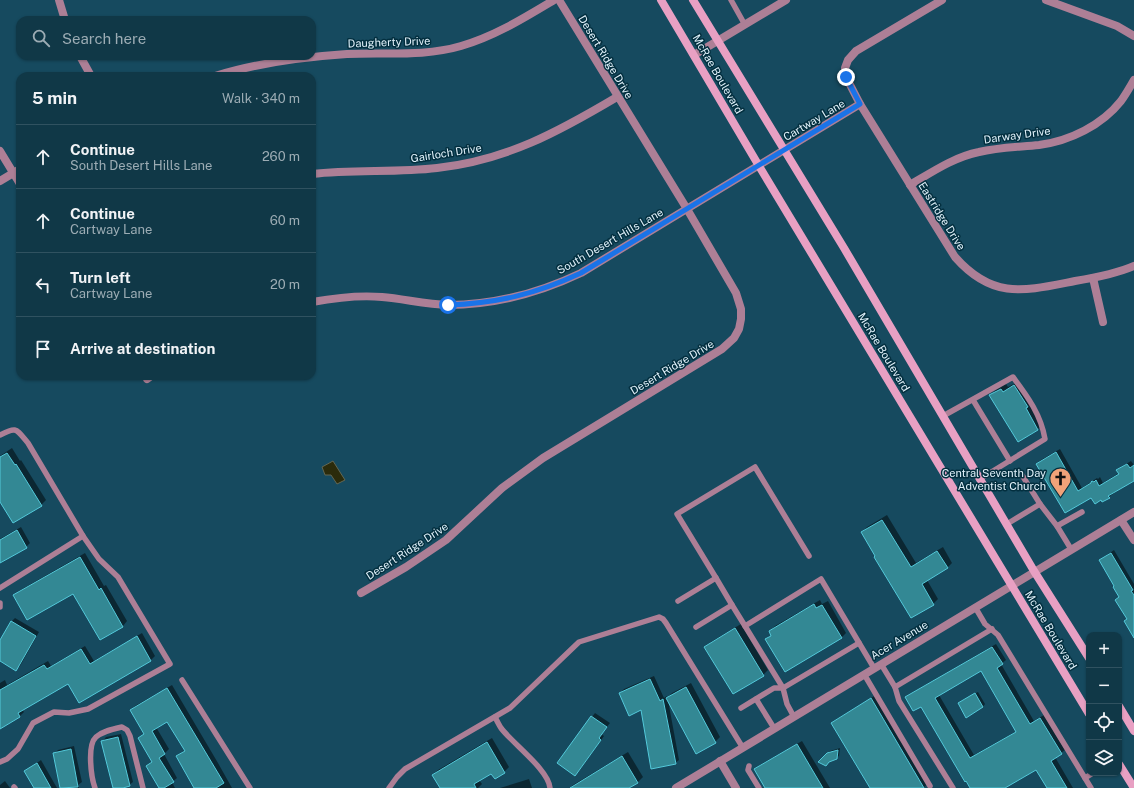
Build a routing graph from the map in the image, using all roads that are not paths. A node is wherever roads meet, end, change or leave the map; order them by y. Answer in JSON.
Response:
{"nodes":[{"id":1,"x":59,"y":0,"type":"edge"},
{"id":2,"x":554,"y":0,"type":"edge"},
{"id":3,"x":559,"y":0,"type":"edge"},
{"id":4,"x":661,"y":0,"type":"edge"},
{"id":5,"x":693,"y":0,"type":"edge"},
{"id":6,"x":731,"y":0,"type":"edge"},
{"id":7,"x":786,"y":0,"type":"edge"},
{"id":8,"x":942,"y":0,"type":"edge"},
{"id":9,"x":1046,"y":0,"type":"edge"},
{"id":10,"x":64,"y":16,"type":"edge"},
{"id":11,"x":745,"y":25,"type":"junction"},
{"id":12,"x":1134,"y":36,"type":"edge"},
{"id":13,"x":718,"y":41,"type":"junction"},
{"id":14,"x":694,"y":55,"type":"junction"},
{"id":15,"x":316,"y":57,"type":"edge"},
{"id":16,"x":82,"y":60,"type":"edge"},
{"id":17,"x":293,"y":60,"type":"edge"},
{"id":18,"x":89,"y":72,"type":"edge"},
{"id":19,"x":231,"y":72,"type":"edge"},
{"id":20,"x":1134,"y":80,"type":"edge"},
{"id":21,"x":617,"y":97,"type":"junction"},
{"id":22,"x":860,"y":104,"type":"junction"},
{"id":23,"x":785,"y":150,"type":"junction"},
{"id":24,"x":0,"y":151,"type":"edge"},
{"id":25,"x":759,"y":166,"type":"junction"},
{"id":26,"x":16,"y":170,"type":"edge"},
{"id":27,"x":16,"y":172,"type":"edge"},
{"id":28,"x":316,"y":174,"type":"edge"},
{"id":29,"x":0,"y":181,"type":"edge"},
{"id":30,"x":910,"y":184,"type":"junction"},
{"id":31,"x":686,"y":209,"type":"junction"},
{"id":32,"x":1134,"y":266,"type":"edge"},
{"id":33,"x":1092,"y":278,"type":"junction"},
{"id":34,"x":316,"y":302,"type":"edge"},
{"id":35,"x":1103,"y":322,"type":"dead end"},
{"id":36,"x":973,"y":400,"type":"junction"},
{"id":37,"x":943,"y":416,"type":"junction"},
{"id":38,"x":0,"y":436,"type":"edge"},
{"id":39,"x":1010,"y":461,"type":"junction"},
{"id":40,"x":1022,"y":475,"type":"dead end"},
{"id":41,"x":980,"y":479,"type":"junction"},
{"id":42,"x":1040,"y":504,"type":"junction"},
{"id":43,"x":1082,"y":512,"type":"dead end"},
{"id":44,"x":1134,"y":512,"type":"edge"},
{"id":45,"x":1121,"y":520,"type":"junction"},
{"id":46,"x":1007,"y":524,"type":"junction"},
{"id":47,"x":1057,"y":526,"type":"junction"},
{"id":48,"x":84,"y":536,"type":"junction"},
{"id":49,"x":1134,"y":540,"type":"edge"},
{"id":50,"x":1071,"y":549,"type":"junction"},
{"id":51,"x":809,"y":556,"type":"dead end"},
{"id":52,"x":1034,"y":571,"type":"junction"},
{"id":53,"x":716,"y":578,"type":"junction"},
{"id":54,"x":1012,"y":586,"type":"junction"},
{"id":55,"x":0,"y":588,"type":"edge"},
{"id":56,"x":361,"y":593,"type":"dead end"},
{"id":57,"x":678,"y":601,"type":"dead end"},
{"id":58,"x":0,"y":603,"type":"edge"},
{"id":59,"x":732,"y":605,"type":"junction"},
{"id":60,"x":0,"y":607,"type":"edge"},
{"id":61,"x":975,"y":608,"type":"junction"},
{"id":62,"x":745,"y":626,"type":"junction"},
{"id":63,"x":696,"y":627,"type":"dead end"},
{"id":64,"x":992,"y":629,"type":"junction"},
{"id":65,"x":859,"y":643,"type":"junction"},
{"id":66,"x":1086,"y":653,"type":"edge"},
{"id":67,"x":877,"y":666,"type":"junction"},
{"id":68,"x":864,"y":674,"type":"junction"},
{"id":69,"x":182,"y":680,"type":"dead end"},
{"id":70,"x":895,"y":687,"type":"junction"},
{"id":71,"x":783,"y":688,"type":"junction"},
{"id":72,"x":756,"y":699,"type":"junction"},
{"id":73,"x":741,"y":708,"type":"dead end"},
{"id":74,"x":1086,"y":709,"type":"edge"},
{"id":75,"x":1122,"y":711,"type":"edge"},
{"id":76,"x":794,"y":716,"type":"junction"},
{"id":77,"x":495,"y":717,"type":"junction"},
{"id":78,"x":774,"y":728,"type":"junction"},
{"id":79,"x":1134,"y":731,"type":"edge"},
{"id":80,"x":743,"y":748,"type":"junction"},
{"id":81,"x":0,"y":762,"type":"edge"},
{"id":82,"x":720,"y":762,"type":"junction"},
{"id":83,"x":748,"y":766,"type":"dead end"},
{"id":84,"x":1122,"y":769,"type":"edge"},
{"id":85,"x":1088,"y":776,"type":"edge"},
{"id":86,"x":1085,"y":778,"type":"junction"},
{"id":87,"x":930,"y":786,"type":"dead end"},
{"id":88,"x":95,"y":788,"type":"edge"},
{"id":89,"x":143,"y":788,"type":"edge"},
{"id":90,"x":250,"y":788,"type":"edge"},
{"id":91,"x":389,"y":788,"type":"edge"},
{"id":92,"x":550,"y":788,"type":"edge"},
{"id":93,"x":676,"y":788,"type":"edge"},
{"id":94,"x":736,"y":788,"type":"edge"},
{"id":95,"x":759,"y":788,"type":"edge"},
{"id":96,"x":952,"y":788,"type":"edge"},
{"id":97,"x":1091,"y":788,"type":"edge"},
{"id":98,"x":1134,"y":788,"type":"edge"}],
"edges":[{"from":1,"to":10,"type":"street"},
{"from":2,"to":15,"type":"street","name":"Daugherty Drive"},
{"from":3,"to":21,"type":"street","name":"Desert Ridge Drive"},
{"from":4,"to":14,"type":"main road","name":"McRae Boulevard"},
{"from":5,"to":13,"type":"main road","name":"McRae Boulevard"},
{"from":6,"to":11,"type":"lane"},
{"from":7,"to":11,"type":"street"},
{"from":8,"to":22,"type":"street","name":"Cartway Lane"},
{"from":9,"to":12,"type":"street"},
{"from":11,"to":13,"type":"street"},
{"from":13,"to":14,"type":"street"},
{"from":13,"to":23,"type":"main road","name":"McRae Boulevard"},
{"from":14,"to":25,"type":"main road","name":"McRae Boulevard"},
{"from":16,"to":18,"type":"street"},
{"from":17,"to":19,"type":"street","name":"Daugherty Drive"},
{"from":20,"to":30,"type":"street","name":"Darway Drive"},
{"from":21,"to":28,"type":"street","name":"Gairloch Drive"},
{"from":21,"to":31,"type":"street","name":"Desert Ridge Drive"},
{"from":22,"to":23,"type":"street","name":"Cartway Lane"},
{"from":22,"to":30,"type":"street","name":"Eastridge Drive"},
{"from":23,"to":25,"type":"street","name":"South Desert Hills Lane"},
{"from":23,"to":37,"type":"main road","name":"McRae Boulevard"},
{"from":24,"to":26,"type":"street"},
{"from":25,"to":31,"type":"street","name":"South Desert Hills Lane"},
{"from":25,"to":54,"type":"main road","name":"McRae Boulevard"},
{"from":27,"to":29,"type":"street"},
{"from":30,"to":33,"type":"street","name":"Eastridge Drive"},
{"from":31,"to":34,"type":"street","name":"South Desert Hills Lane"},
{"from":31,"to":56,"type":"street","name":"Desert Ridge Drive"},
{"from":32,"to":33,"type":"street","name":"Eastridge Drive"},
{"from":33,"to":35,"type":"street"},
{"from":36,"to":37,"type":"lane"},
{"from":36,"to":39,"type":"lane"},
{"from":36,"to":39,"type":"lane"},
{"from":37,"to":41,"type":"main road","name":"McRae Boulevard"},
{"from":38,"to":48,"type":"lane"},
{"from":39,"to":41,"type":"lane"},
{"from":40,"to":42,"type":"lane"},
{"from":41,"to":46,"type":"main road","name":"McRae Boulevard"},
{"from":42,"to":46,"type":"lane"},
{"from":42,"to":47,"type":"lane"},
{"from":43,"to":47,"type":"lane"},
{"from":44,"to":45,"type":"street","name":"Acer Avenue"},
{"from":45,"to":49,"type":"street"},
{"from":45,"to":50,"type":"street","name":"Acer Avenue"},
{"from":46,"to":52,"type":"main road","name":"McRae Boulevard"},
{"from":47,"to":50,"type":"lane"},
{"from":48,"to":55,"type":"lane"},
{"from":48,"to":81,"type":"lane"},
{"from":50,"to":52,"type":"street","name":"Acer Avenue"},
{"from":51,"to":53,"type":"lane"},
{"from":52,"to":54,"type":"street","name":"Acer Avenue"},
{"from":52,"to":66,"type":"main road","name":"McRae Boulevard"},
{"from":53,"to":57,"type":"lane"},
{"from":53,"to":59,"type":"lane"},
{"from":54,"to":61,"type":"street","name":"Acer Avenue"},
{"from":54,"to":74,"type":"main road","name":"McRae Boulevard"},
{"from":58,"to":60,"type":"lane"},
{"from":59,"to":62,"type":"lane"},
{"from":59,"to":63,"type":"lane"},
{"from":61,"to":64,"type":"lane"},
{"from":61,"to":67,"type":"street","name":"Acer Avenue"},
{"from":62,"to":65,"type":"lane"},
{"from":62,"to":71,"type":"lane"},
{"from":64,"to":70,"type":"lane"},
{"from":64,"to":86,"type":"lane"},
{"from":65,"to":67,"type":"lane"},
{"from":65,"to":71,"type":"lane"},
{"from":67,"to":68,"type":"street","name":"Acer Avenue"},
{"from":67,"to":70,"type":"lane"},
{"from":68,"to":76,"type":"street","name":"Acer Avenue"},
{"from":68,"to":87,"type":"lane"},
{"from":69,"to":90,"type":"lane"},
{"from":70,"to":96,"type":"lane"},
{"from":71,"to":72,"type":"lane"},
{"from":71,"to":76,"type":"lane"},
{"from":72,"to":73,"type":"lane"},
{"from":72,"to":78,"type":"lane"},
{"from":75,"to":79,"type":"main road"},
{"from":76,"to":78,"type":"street","name":"Acer Avenue"},
{"from":77,"to":80,"type":"lane"},
{"from":77,"to":91,"type":"lane"},
{"from":77,"to":92,"type":"lane"},
{"from":78,"to":80,"type":"street","name":"Acer Avenue"},
{"from":80,"to":82,"type":"street","name":"Acer Avenue"},
{"from":82,"to":93,"type":"street","name":"Acer Avenue"},
{"from":82,"to":94,"type":"street"},
{"from":83,"to":95,"type":"lane"},
{"from":84,"to":98,"type":"main road"},
{"from":85,"to":86,"type":"lane"},
{"from":86,"to":97,"type":"lane"},
{"from":88,"to":89,"type":"lane"}]}
